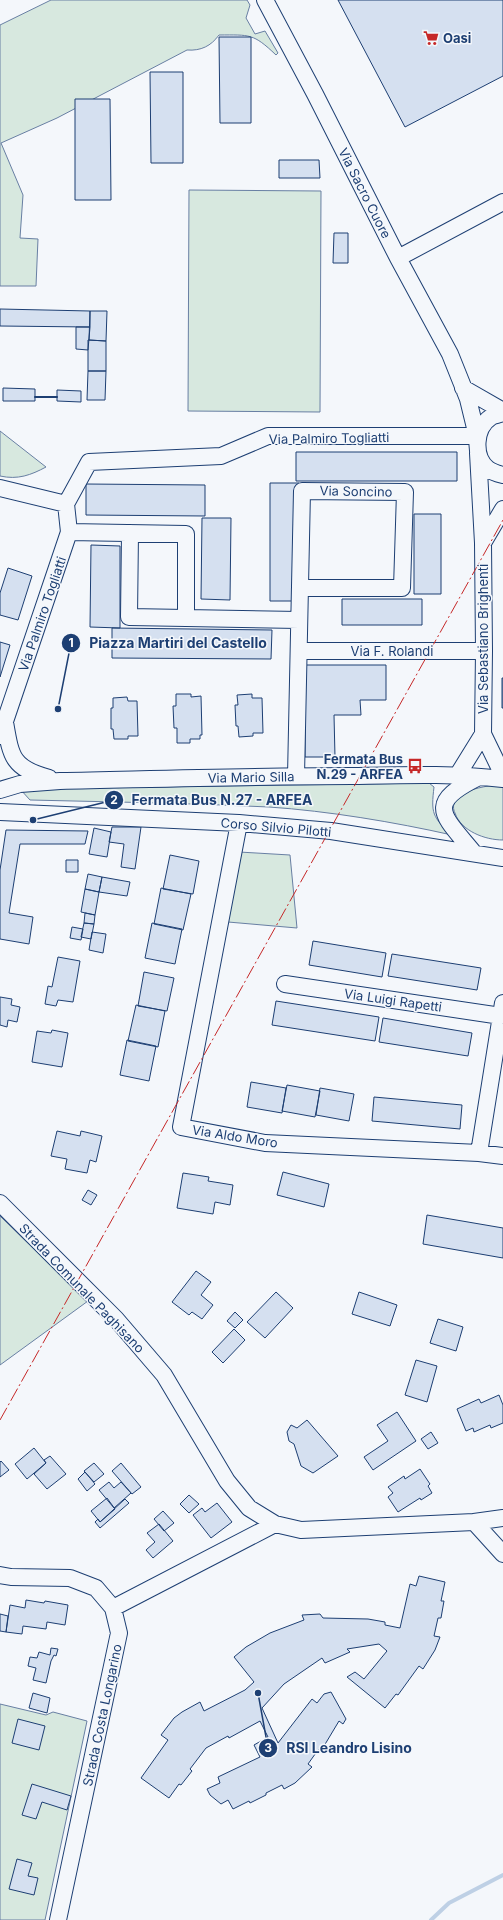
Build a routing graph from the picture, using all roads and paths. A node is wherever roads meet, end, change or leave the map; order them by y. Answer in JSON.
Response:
{"nodes":[{"id":1,"x":265,"y":0,"type":"edge"},
{"id":2,"x":503,"y":202,"type":"edge"},
{"id":3,"x":398,"y":258,"type":"junction"},
{"id":4,"x":463,"y":388,"type":"junction"},
{"id":5,"x":503,"y":412,"type":"edge"},
{"id":6,"x":478,"y":436,"type":"junction"},
{"id":7,"x":478,"y":453,"type":"junction"},
{"id":8,"x":503,"y":475,"type":"edge"},
{"id":9,"x":0,"y":488,"type":"edge"},
{"id":10,"x":66,"y":504,"type":"junction"},
{"id":11,"x":503,"y":509,"type":"edge"},
{"id":12,"x":69,"y":532,"type":"junction"},
{"id":13,"x":130,"y":533,"type":"junction"},
{"id":14,"x":484,"y":543,"type":"junction"},
{"id":15,"x":300,"y":588,"type":"junction"},
{"id":16,"x":186,"y":618,"type":"junction"},
{"id":17,"x":299,"y":620,"type":"junction"},
{"id":18,"x":299,"y":651,"type":"junction"},
{"id":19,"x":484,"y":651,"type":"junction"},
{"id":20,"x":3,"y":729,"type":"edge"},
{"id":21,"x":483,"y":734,"type":"junction"},
{"id":22,"x":503,"y":773,"type":"edge"},
{"id":23,"x":296,"y":776,"type":"junction"},
{"id":24,"x":457,"y":776,"type":"junction"},
{"id":25,"x":480,"y":776,"type":"junction"},
{"id":26,"x":503,"y":779,"type":"edge"},
{"id":27,"x":60,"y":781,"type":"junction"},
{"id":28,"x":1,"y":786,"type":"edge"},
{"id":29,"x":0,"y":812,"type":"edge"},
{"id":30,"x":20,"y":812,"type":"junction"},
{"id":31,"x":239,"y":823,"type":"junction"},
{"id":32,"x":474,"y":853,"type":"junction"},
{"id":33,"x":500,"y":856,"type":"edge"},
{"id":34,"x":285,"y":984,"type":"dead end"},
{"id":35,"x":502,"y":1009,"type":"edge"},
{"id":36,"x":499,"y":1055,"type":"edge"},
{"id":37,"x":478,"y":1153,"type":"junction"},
{"id":38,"x":503,"y":1156,"type":"edge"},
{"id":39,"x":0,"y":1202,"type":"edge"},
{"id":40,"x":503,"y":1518,"type":"edge"},
{"id":41,"x":474,"y":1522,"type":"junction"},
{"id":42,"x":275,"y":1524,"type":"junction"},
{"id":43,"x":503,"y":1554,"type":"edge"},
{"id":44,"x":0,"y":1575,"type":"edge"},
{"id":45,"x":113,"y":1608,"type":"junction"},
{"id":46,"x":58,"y":1920,"type":"edge"}],
"edges":[{"from":1,"to":3,"type":"street","name":"Via Sacro Cuore"},
{"from":2,"to":3,"type":"street"},
{"from":3,"to":4,"type":"street","name":"Via Sacro Cuore"},
{"from":4,"to":5,"type":"street"},
{"from":4,"to":6,"type":"street","name":"Via Sacro Cuore"},
{"from":5,"to":6,"type":"street"},
{"from":6,"to":7,"type":"street","name":"Via Sacro Cuore"},
{"from":6,"to":10,"type":"street","name":"Via Palmiro Togliatti"},
{"from":7,"to":8,"type":"street"},
{"from":7,"to":14,"type":"street","name":"Via Sebastiano Brighenti"},
{"from":9,"to":10,"type":"street"},
{"from":10,"to":12,"type":"street","name":"Via Palmiro Togliatti"},
{"from":11,"to":14,"type":"street","name":"Via Sebastiano Brighenti"},
{"from":12,"to":13,"type":"street"},
{"from":12,"to":20,"type":"street","name":"Via Palmiro Togliatti"},
{"from":13,"to":16,"type":"street"},
{"from":13,"to":16,"type":"street"},
{"from":14,"to":19,"type":"street","name":"Via Sebastiano Brighenti"},
{"from":15,"to":15,"type":"street","name":"Via Soncino"},
{"from":15,"to":17,"type":"street","name":"Via Soncino"},
{"from":16,"to":17,"type":"street"},
{"from":17,"to":18,"type":"street","name":"Via Soncino"},
{"from":18,"to":19,"type":"street","name":"Via F. Rolandi"},
{"from":18,"to":23,"type":"street","name":"Via Soncino"},
{"from":19,"to":21,"type":"street","name":"Via Sebastiano Brighenti"},
{"from":20,"to":27,"type":"street","name":"Via Palmiro Togliatti"},
{"from":21,"to":22,"type":"street"},
{"from":21,"to":24,"type":"street"},
{"from":23,"to":24,"type":"street","name":"Via Mario Silla"},
{"from":23,"to":27,"type":"street","name":"Via Mario Silla"},
{"from":24,"to":25,"type":"street","name":"Via Mario Silla"},
{"from":25,"to":26,"type":"street","name":"Via Mario Silla"},
{"from":25,"to":32,"type":"street"},
{"from":27,"to":28,"type":"street","name":"Via Mario Silla"},
{"from":28,"to":30,"type":"street"},
{"from":29,"to":30,"type":"street","name":"Corso Silvio Pilotti"},
{"from":30,"to":31,"type":"street","name":"Corso Silvio Pilotti"},
{"from":31,"to":32,"type":"street","name":"Corso Silvio Pilotti"},
{"from":31,"to":37,"type":"street","name":"Via Aldo Moro"},
{"from":32,"to":33,"type":"street","name":"Corso Silvio Pilotti"},
{"from":34,"to":35,"type":"street","name":"Via Luigi Rapetti"},
{"from":35,"to":36,"type":"street"},
{"from":36,"to":37,"type":"street"},
{"from":37,"to":38,"type":"street","name":"Via Aldo Moro"},
{"from":39,"to":42,"type":"street","name":"Strada Comunale Paghisano"},
{"from":40,"to":41,"type":"street","name":"Strada Comunale Paghisano"},
{"from":41,"to":42,"type":"street","name":"Strada Comunale Paghisano"},
{"from":41,"to":43,"type":"street"},
{"from":42,"to":45,"type":"street"},
{"from":44,"to":45,"type":"street","name":"Strada Costa Longarino"},
{"from":45,"to":46,"type":"street","name":"Strada Costa Longarino"}]}
